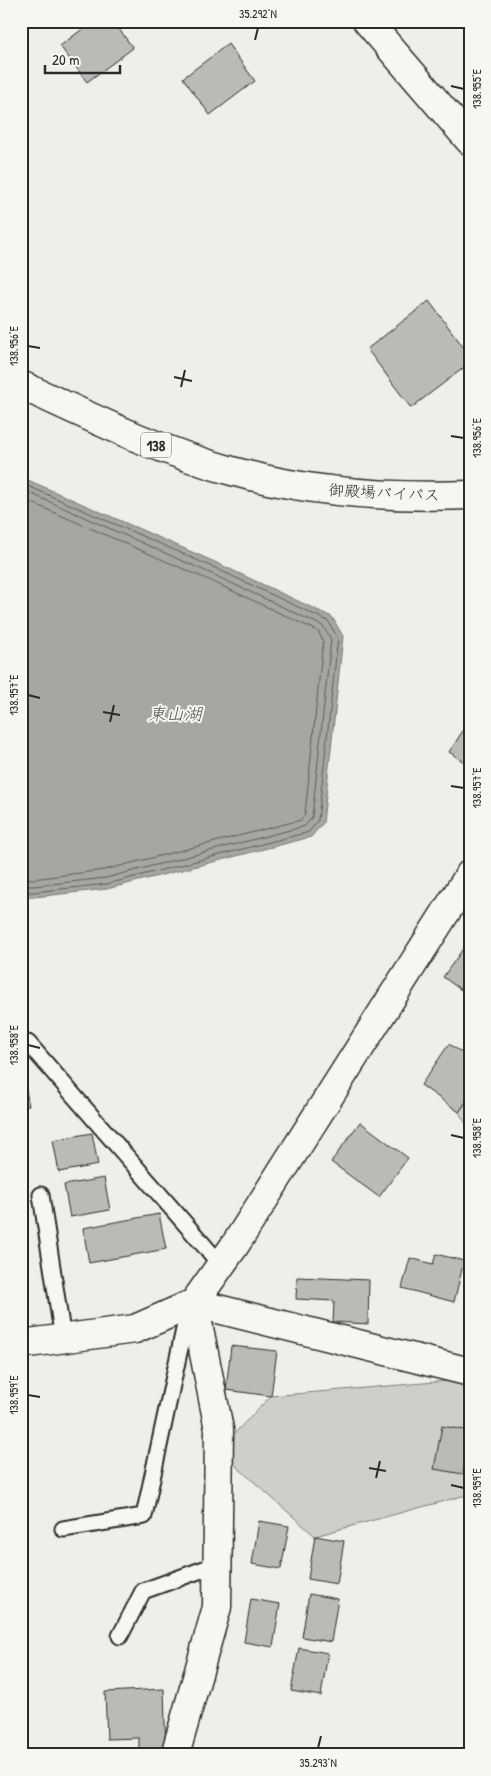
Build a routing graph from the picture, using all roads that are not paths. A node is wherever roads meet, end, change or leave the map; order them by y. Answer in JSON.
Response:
{"nodes":[{"id":1,"x":367,"y":21,"type":"edge"},
{"id":2,"x":470,"y":141,"type":"edge"},
{"id":3,"x":21,"y":385,"type":"edge"},
{"id":4,"x":470,"y":480,"type":"edge"},
{"id":5,"x":298,"y":485,"type":"junction"},
{"id":6,"x":470,"y":495,"type":"edge"},
{"id":7,"x":470,"y":874,"type":"edge"},
{"id":8,"x":21,"y":1045,"type":"edge"},
{"id":9,"x":41,"y":1195,"type":"dead end"},
{"id":10,"x":221,"y":1265,"type":"junction"},
{"id":11,"x":191,"y":1304,"type":"junction"},
{"id":12,"x":63,"y":1339,"type":"junction"},
{"id":13,"x":21,"y":1344,"type":"edge"},
{"id":14,"x":470,"y":1372,"type":"edge"},
{"id":15,"x":63,"y":1529,"type":"dead end"},
{"id":16,"x":218,"y":1564,"type":"junction"},
{"id":17,"x":120,"y":1636,"type":"dead end"},
{"id":18,"x":175,"y":1755,"type":"edge"}],
"edges":[{"from":1,"to":2,"type":"main road"},
{"from":3,"to":5,"type":"main road","name":"御殿場バイパス","number":"138"},
{"from":4,"to":5,"type":"main road","name":"御殿場バイパス","number":"138"},
{"from":5,"to":6,"type":"main road","name":"御殿場バイパス","number":"138"},
{"from":7,"to":10,"type":"main road"},
{"from":8,"to":10,"type":"lane"},
{"from":9,"to":12,"type":"lane"},
{"from":10,"to":11,"type":"main road"},
{"from":11,"to":12,"type":"main road"},
{"from":11,"to":14,"type":"main road"},
{"from":11,"to":15,"type":"lane"},
{"from":11,"to":16,"type":"main road"},
{"from":12,"to":13,"type":"main road"},
{"from":16,"to":17,"type":"lane"},
{"from":16,"to":18,"type":"main road"}]}
